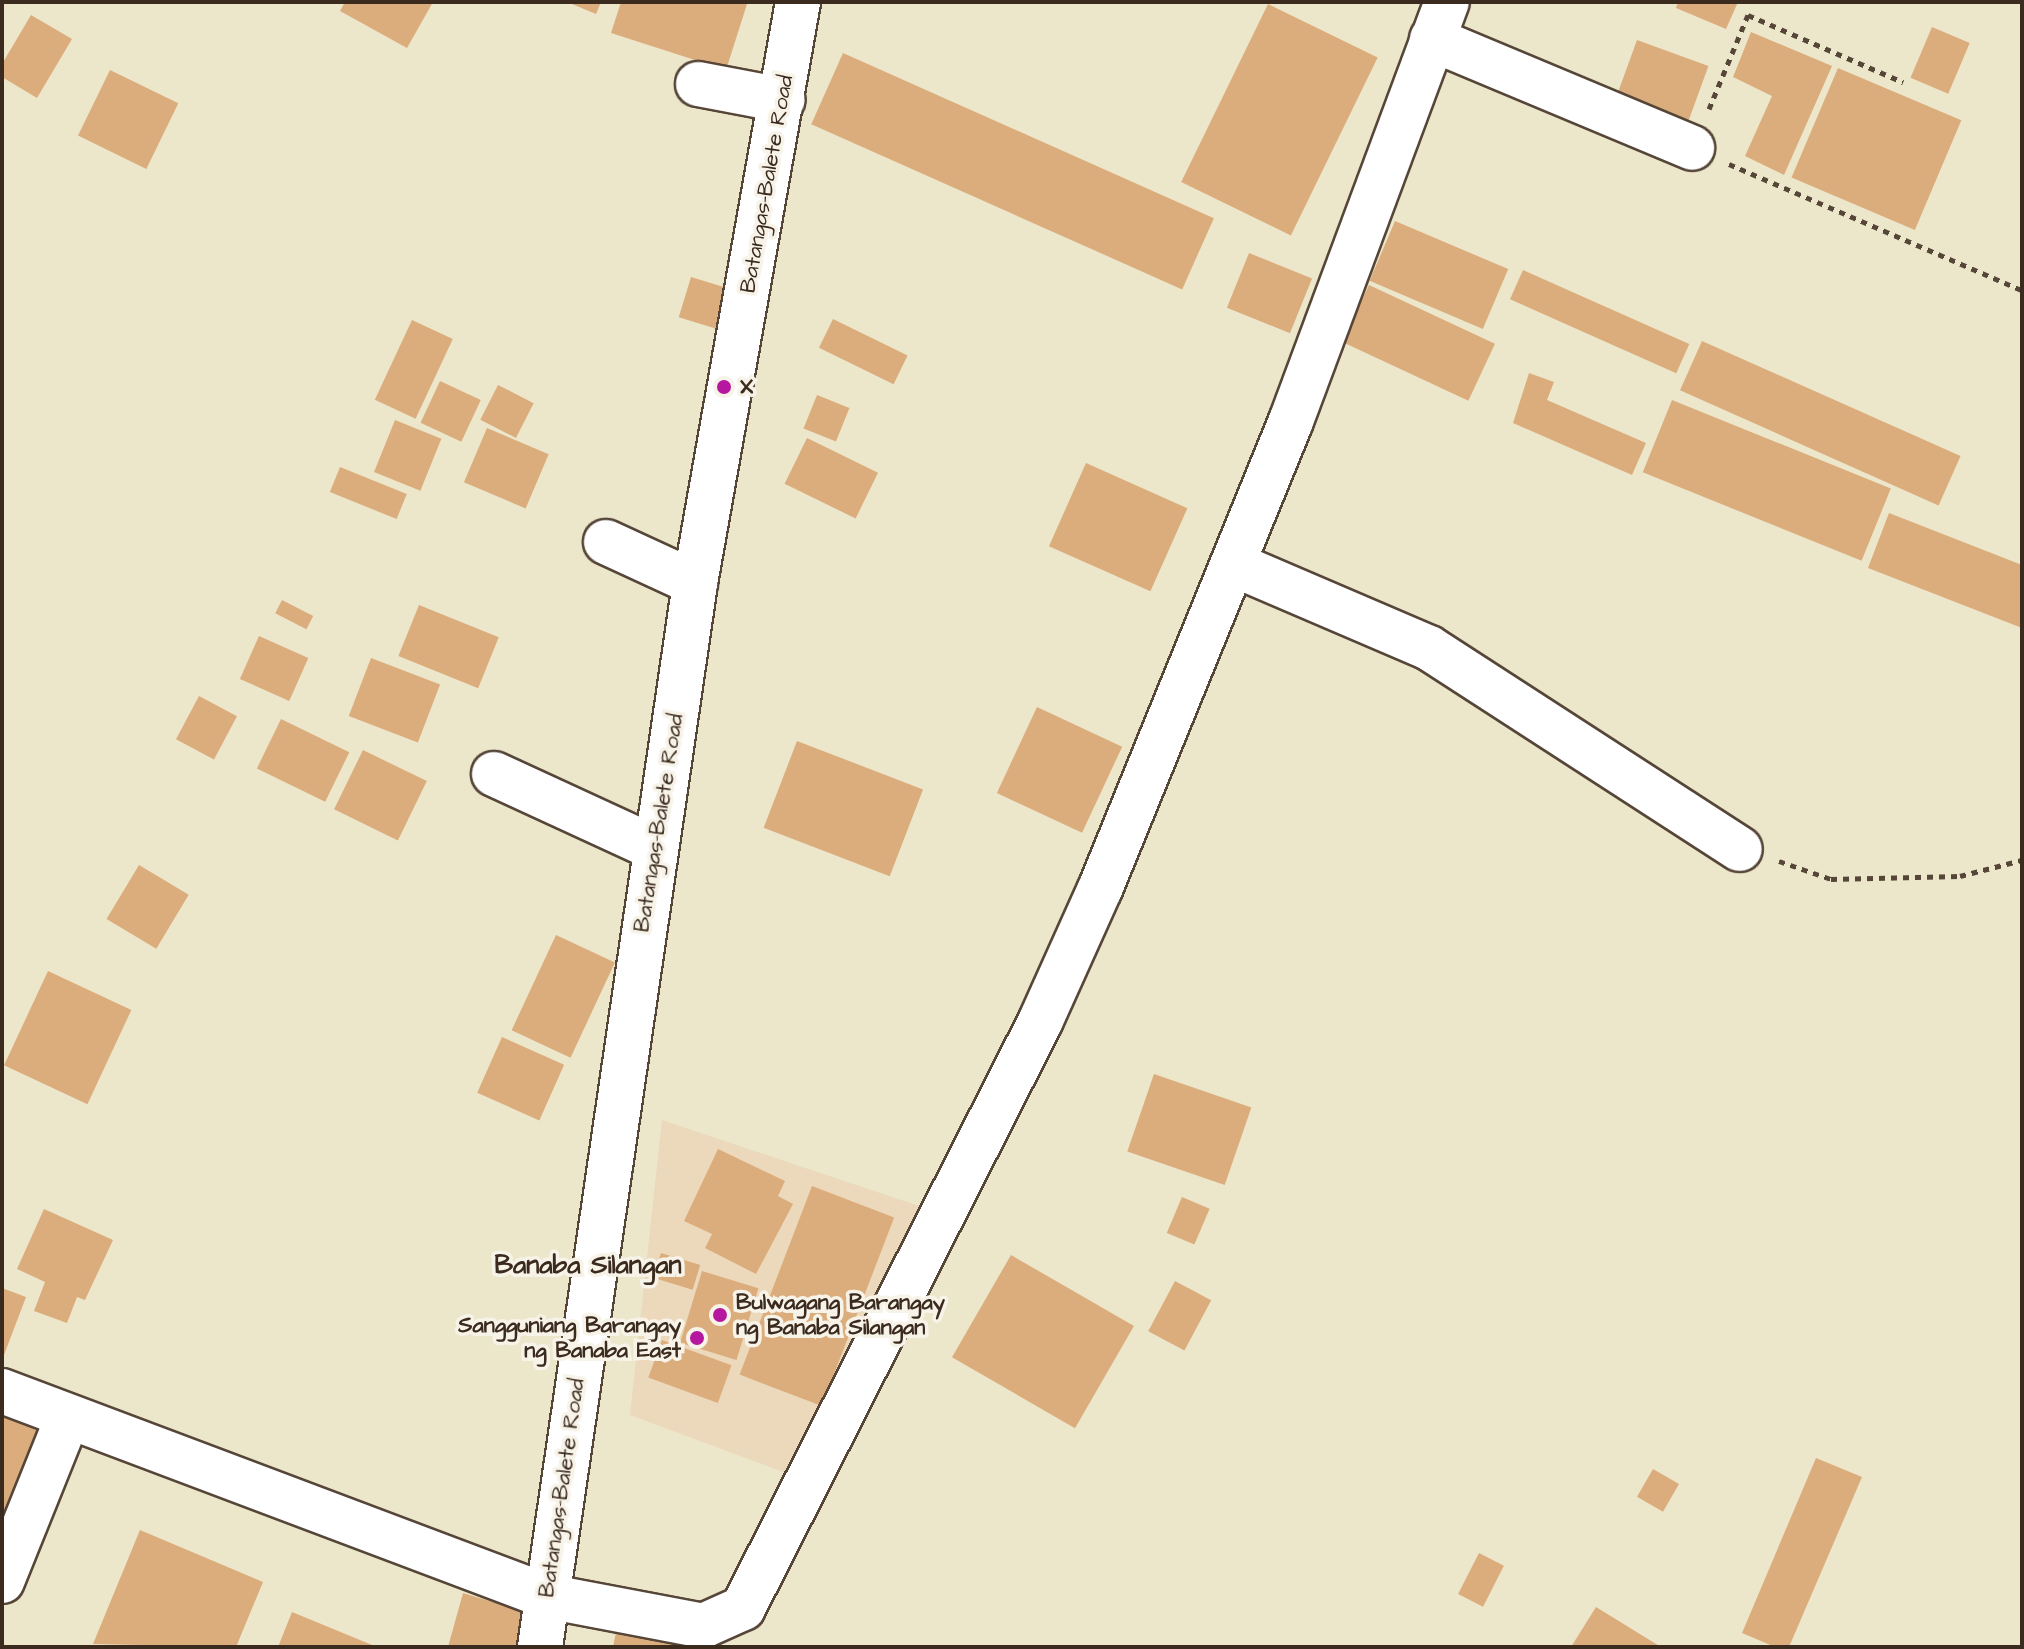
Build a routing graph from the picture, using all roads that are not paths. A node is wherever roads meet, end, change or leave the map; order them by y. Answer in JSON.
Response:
{"nodes":[{"id":1,"x":798,"y":2,"type":"edge"},
{"id":2,"x":1440,"y":20,"type":"edge"},
{"id":3,"x":698,"y":84,"type":"dead end"},
{"id":4,"x":783,"y":100,"type":"junction"},
{"id":5,"x":1692,"y":148,"type":"road end"},
{"id":6,"x":606,"y":542,"type":"dead end"},
{"id":7,"x":1233,"y":564,"type":"junction"},
{"id":8,"x":695,"y":583,"type":"junction"},
{"id":9,"x":494,"y":774,"type":"dead end"},
{"id":10,"x":655,"y":848,"type":"junction"},
{"id":11,"x":1740,"y":849,"type":"road end"},
{"id":12,"x":2,"y":1391,"type":"edge"},
{"id":13,"x":68,"y":1417,"type":"junction"},
{"id":14,"x":2,"y":1581,"type":"edge"},
{"id":15,"x":546,"y":1596,"type":"junction"},
{"id":16,"x":540,"y":1647,"type":"edge"}],
"edges":[{"from":1,"to":4,"type":"street","name":"Batangas-Balete Road"},
{"from":2,"to":5,"type":"street"},
{"from":2,"to":7,"type":"street"},
{"from":3,"to":4,"type":"street"},
{"from":4,"to":8,"type":"street","name":"Batangas-Balete Road"},
{"from":6,"to":8,"type":"street"},
{"from":7,"to":11,"type":"street"},
{"from":7,"to":15,"type":"street"},
{"from":8,"to":10,"type":"street","name":"Batangas-Balete Road"},
{"from":9,"to":10,"type":"street"},
{"from":10,"to":15,"type":"street","name":"Batangas-Balete Road"},
{"from":12,"to":13,"type":"street"},
{"from":13,"to":14,"type":"street"},
{"from":13,"to":15,"type":"street"},
{"from":15,"to":16,"type":"street","name":"Batangas-Balete Road"}]}
